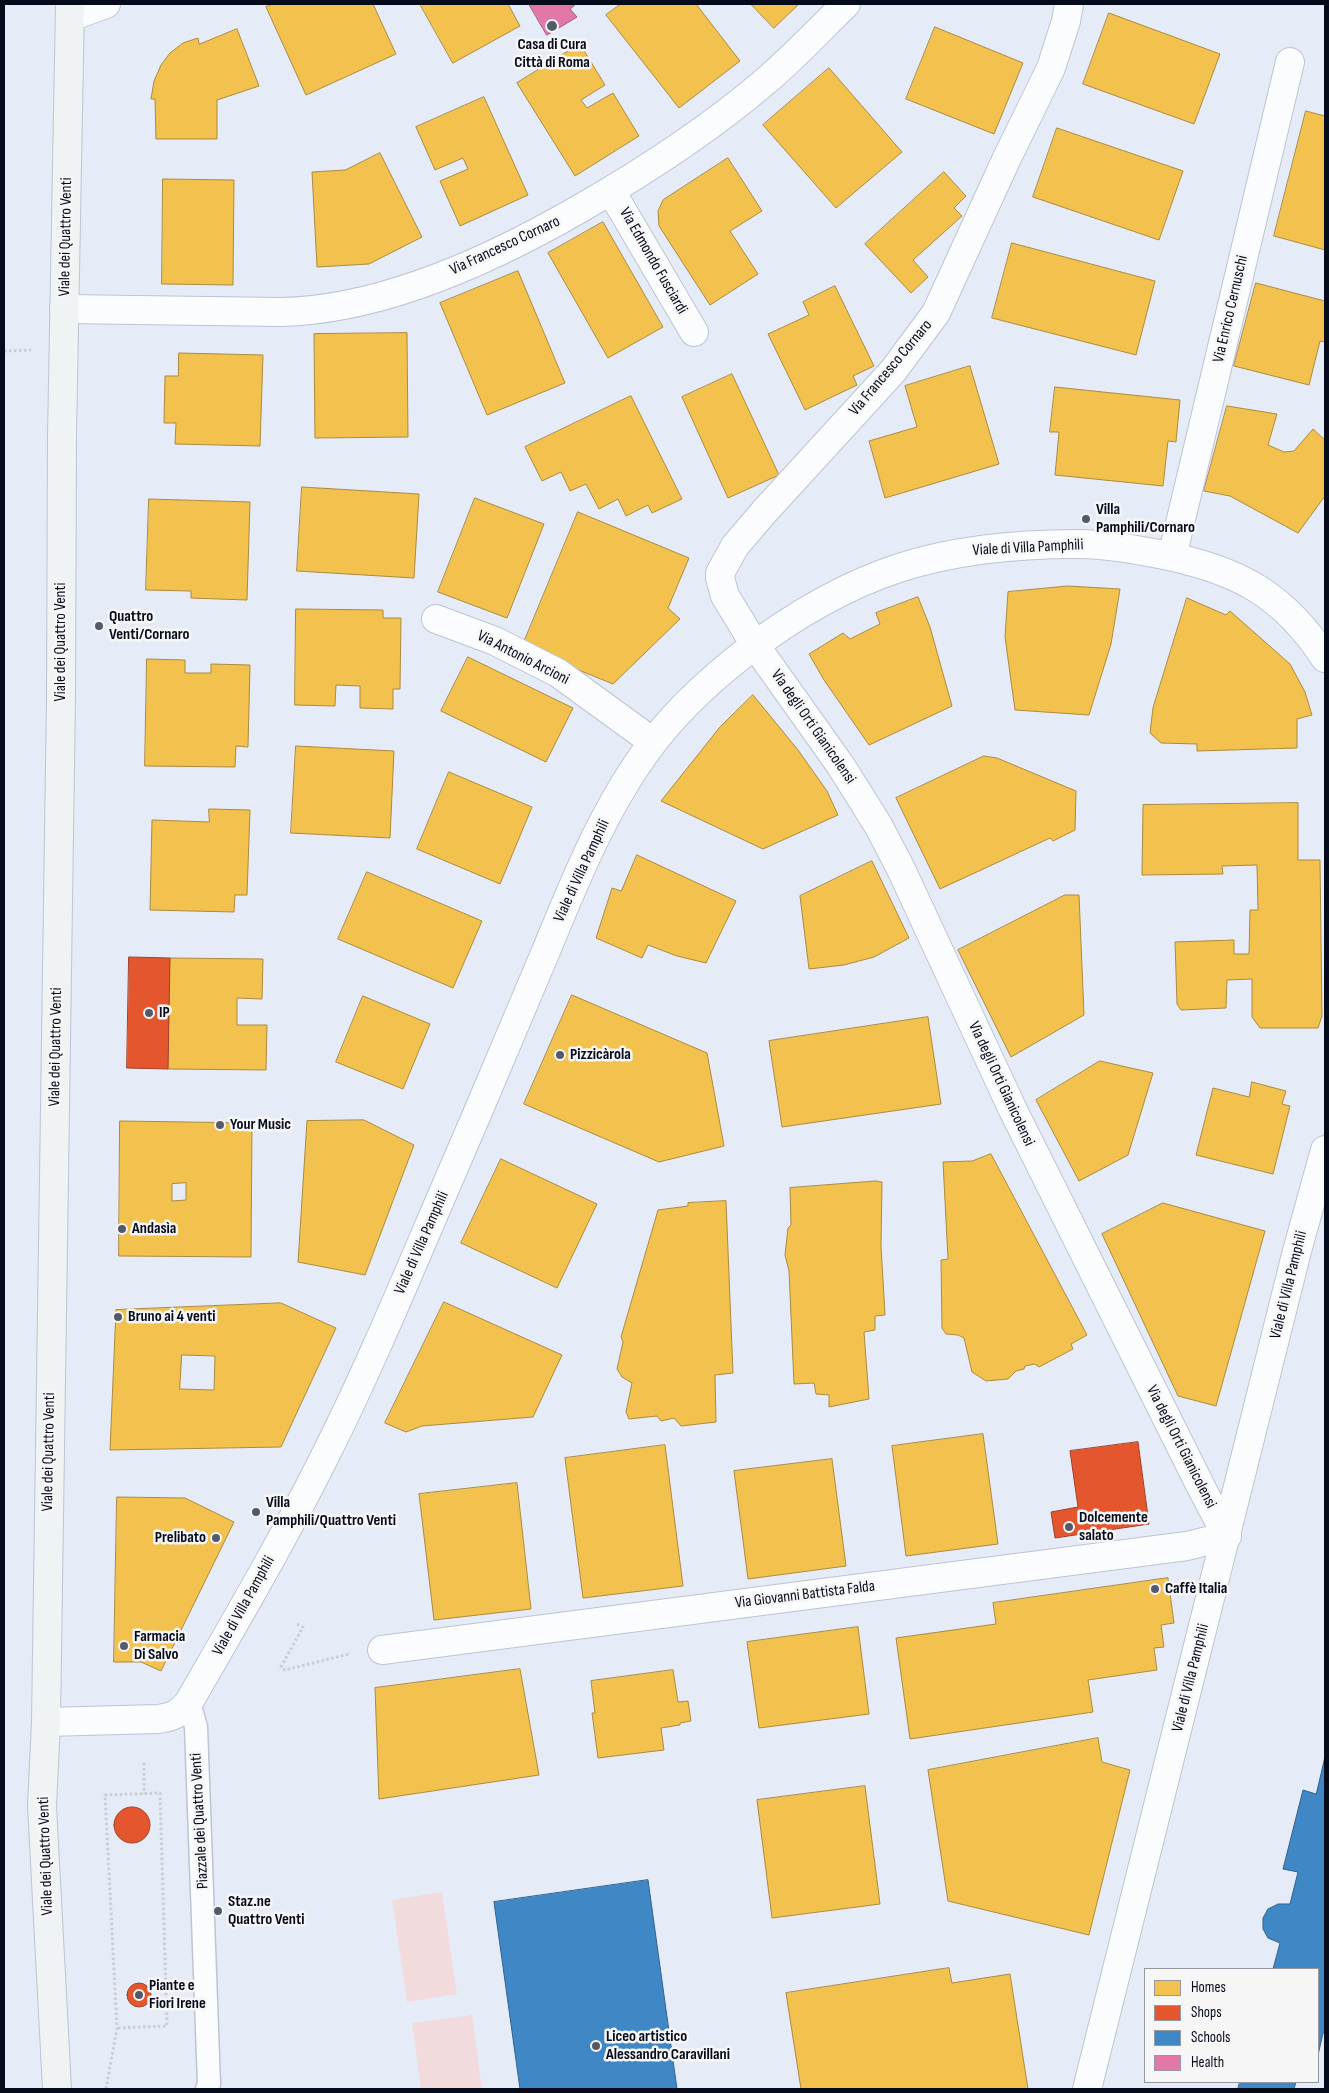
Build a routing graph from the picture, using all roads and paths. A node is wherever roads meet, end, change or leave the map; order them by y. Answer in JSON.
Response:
{"nodes":[{"id":1,"x":106,"y":4,"type":"edge"},
{"id":2,"x":846,"y":4,"type":"edge"},
{"id":3,"x":1069,"y":4,"type":"edge"},
{"id":4,"x":70,"y":10,"type":"edge"},
{"id":5,"x":1290,"y":62,"type":"dead end"},
{"id":6,"x":611,"y":191,"type":"junction"},
{"id":7,"x":64,"y":309,"type":"junction"},
{"id":8,"x":694,"y":332,"type":"dead end"},
{"id":9,"x":1172,"y":556,"type":"junction"},
{"id":10,"x":436,"y":620,"type":"dead end"},
{"id":11,"x":755,"y":645,"type":"junction"},
{"id":12,"x":1325,"y":658,"type":"edge"},
{"id":13,"x":653,"y":742,"type":"junction"},
{"id":14,"x":1325,"y":1150,"type":"edge"},
{"id":15,"x":1227,"y":1536,"type":"junction"},
{"id":16,"x":297,"y":1624,"type":"dead end"},
{"id":17,"x":382,"y":1650,"type":"dead end"},
{"id":18,"x":347,"y":1654,"type":"dead end"},
{"id":19,"x":189,"y":1702,"type":"junction"},
{"id":20,"x":46,"y":1722,"type":"junction"},
{"id":21,"x":144,"y":1763,"type":"dead end"},
{"id":22,"x":144,"y":1794,"type":"junction"},
{"id":23,"x":117,"y":2028,"type":"junction"},
{"id":24,"x":57,"y":2089,"type":"edge"},
{"id":25,"x":106,"y":2089,"type":"edge"},
{"id":26,"x":207,"y":2089,"type":"edge"},
{"id":27,"x":1088,"y":2089,"type":"edge"}],
"edges":[{"from":1,"to":4,"type":"street"},
{"from":2,"to":6,"type":"street","name":"Via Francesco Cornaro"},
{"from":3,"to":11,"type":"street","name":"Via Francesco Cornaro"},
{"from":4,"to":7,"type":"street","name":"Viale dei Quattro Venti"},
{"from":5,"to":9,"type":"street","name":"Via Enrico Cernuschi"},
{"from":6,"to":7,"type":"street","name":"Via Francesco Cornaro"},
{"from":6,"to":8,"type":"street","name":"Via Edmondo Fusciardi"},
{"from":7,"to":20,"type":"street","name":"Viale dei Quattro Venti"},
{"from":9,"to":11,"type":"street","name":"Viale di Villa Pamphili"},
{"from":9,"to":12,"type":"street","name":"Viale di Villa Pamphili"},
{"from":10,"to":13,"type":"street","name":"Via Antonio Arcioni"},
{"from":11,"to":13,"type":"street","name":"Viale di Villa Pamphili"},
{"from":11,"to":15,"type":"street","name":"Via degli Orti Gianicolensi"},
{"from":13,"to":19,"type":"street","name":"Viale di Villa Pamphili"},
{"from":14,"to":15,"type":"street","name":"Viale di Villa Pamphili"},
{"from":15,"to":17,"type":"street","name":"Via Giovanni Battista Falda"},
{"from":15,"to":27,"type":"street","name":"Viale di Villa Pamphili"},
{"from":16,"to":18,"type":"path"},
{"from":19,"to":20,"type":"street"},
{"from":19,"to":26,"type":"lane","name":"Piazzale dei Quattro Venti"},
{"from":20,"to":24,"type":"street","name":"Viale dei Quattro Venti"},
{"from":21,"to":22,"type":"path"},
{"from":22,"to":23,"type":"path"},
{"from":22,"to":23,"type":"path"},
{"from":23,"to":25,"type":"path"}]}
